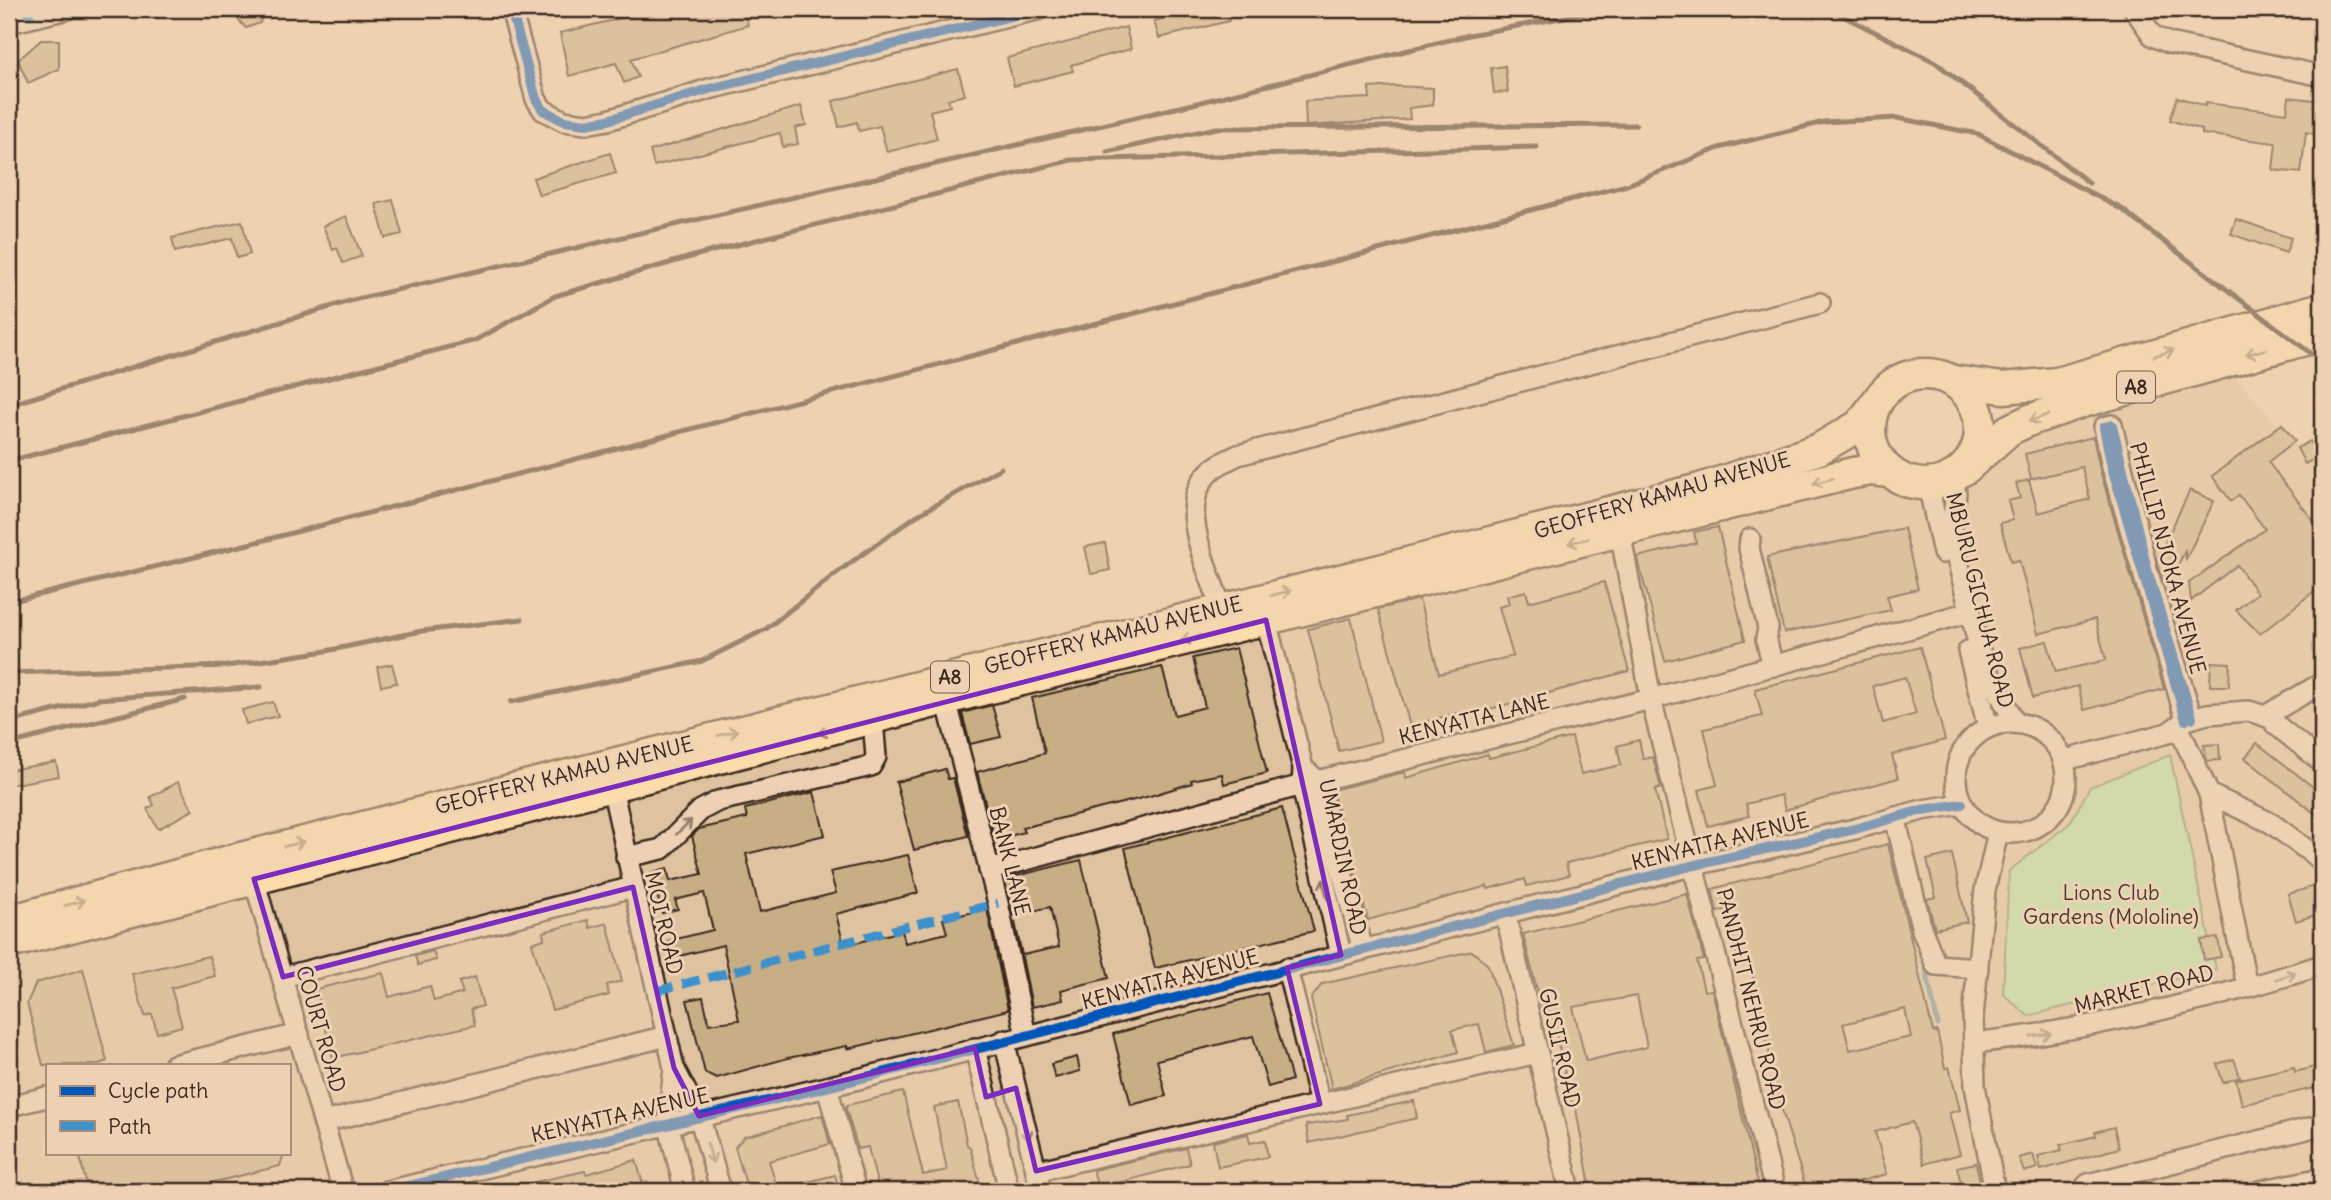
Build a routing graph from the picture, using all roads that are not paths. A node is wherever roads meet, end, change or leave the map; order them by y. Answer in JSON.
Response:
{"nodes":[{"id":1,"x":68,"y":9,"type":"edge"},
{"id":2,"x":512,"y":9,"type":"edge"},
{"id":3,"x":1040,"y":9,"type":"edge"},
{"id":4,"x":2134,"y":9,"type":"edge"},
{"id":5,"x":1000,"y":14,"type":"edge"},
{"id":6,"x":9,"y":23,"type":"edge"},
{"id":7,"x":2322,"y":76,"type":"edge"},
{"id":8,"x":1820,"y":303,"type":"dead end"},
{"id":9,"x":2322,"y":308,"type":"edge"},
{"id":10,"x":2322,"y":335,"type":"edge"},
{"id":11,"x":1953,"y":382,"type":"junction"},
{"id":12,"x":1876,"y":403,"type":"junction"},
{"id":13,"x":1890,"y":472,"type":"junction"},
{"id":14,"x":1948,"y":477,"type":"junction"},
{"id":15,"x":1620,"y":530,"type":"junction"},
{"id":16,"x":1750,"y":539,"type":"dead end"},
{"id":17,"x":1221,"y":607,"type":"junction"},
{"id":18,"x":1965,"y":614,"type":"junction"},
{"id":19,"x":1266,"y":620,"type":"junction"},
{"id":20,"x":1773,"y":666,"type":"junction"},
{"id":21,"x":2322,"y":683,"type":"edge"},
{"id":22,"x":946,"y":699,"type":"junction"},
{"id":23,"x":1651,"y":699,"type":"junction"},
{"id":24,"x":2265,"y":716,"type":"junction"},
{"id":25,"x":873,"y":719,"type":"junction"},
{"id":26,"x":2185,"y":721,"type":"junction"},
{"id":27,"x":2015,"y":722,"type":"junction"},
{"id":28,"x":1988,"y":727,"type":"junction"},
{"id":29,"x":2065,"y":760,"type":"junction"},
{"id":30,"x":2322,"y":762,"type":"edge"},
{"id":31,"x":1307,"y":778,"type":"junction"},
{"id":32,"x":612,"y":787,"type":"junction"},
{"id":33,"x":2209,"y":794,"type":"junction"},
{"id":34,"x":1962,"y":804,"type":"junction"},
{"id":35,"x":1895,"y":817,"type":"junction"},
{"id":36,"x":1998,"y":832,"type":"junction"},
{"id":37,"x":626,"y":857,"type":"junction"},
{"id":38,"x":2322,"y":861,"type":"edge"},
{"id":39,"x":1695,"y":866,"type":"junction"},
{"id":40,"x":989,"y":870,"type":"junction"},
{"id":41,"x":254,"y":879,"type":"junction"},
{"id":42,"x":632,"y":887,"type":"junction"},
{"id":43,"x":1506,"y":916,"type":"junction"},
{"id":44,"x":9,"y":921,"type":"edge"},
{"id":45,"x":9,"y":943,"type":"edge"},
{"id":46,"x":1363,"y":950,"type":"junction"},
{"id":47,"x":1341,"y":955,"type":"junction"},
{"id":48,"x":2322,"y":965,"type":"edge"},
{"id":49,"x":1287,"y":968,"type":"junction"},
{"id":50,"x":1978,"y":968,"type":"junction"},
{"id":51,"x":283,"y":977,"type":"junction"},
{"id":52,"x":2248,"y":987,"type":"junction"},
{"id":53,"x":299,"y":1034,"type":"junction"},
{"id":54,"x":667,"y":1036,"type":"junction"},
{"id":55,"x":1026,"y":1036,"type":"junction"},
{"id":56,"x":1004,"y":1040,"type":"junction"},
{"id":57,"x":1974,"y":1043,"type":"junction"},
{"id":58,"x":975,"y":1048,"type":"junction"},
{"id":59,"x":1536,"y":1053,"type":"junction"},
{"id":60,"x":178,"y":1064,"type":"edge"},
{"id":61,"x":674,"y":1068,"type":"junction"},
{"id":62,"x":827,"y":1087,"type":"junction"},
{"id":63,"x":1016,"y":1088,"type":"junction"},
{"id":64,"x":46,"y":1097,"type":"edge"},
{"id":65,"x":986,"y":1097,"type":"junction"},
{"id":66,"x":1320,"y":1104,"type":"junction"},
{"id":67,"x":9,"y":1106,"type":"edge"},
{"id":68,"x":699,"y":1115,"type":"junction"},
{"id":69,"x":324,"y":1122,"type":"junction"},
{"id":70,"x":668,"y":1123,"type":"junction"},
{"id":71,"x":2322,"y":1125,"type":"edge"},
{"id":72,"x":1036,"y":1171,"type":"junction"},
{"id":73,"x":2322,"y":1178,"type":"edge"},
{"id":74,"x":343,"y":1191,"type":"edge"},
{"id":75,"x":387,"y":1191,"type":"edge"},
{"id":76,"x":685,"y":1191,"type":"edge"},
{"id":77,"x":722,"y":1191,"type":"edge"},
{"id":78,"x":856,"y":1191,"type":"edge"},
{"id":79,"x":1009,"y":1191,"type":"edge"},
{"id":80,"x":1041,"y":1191,"type":"edge"},
{"id":81,"x":1570,"y":1191,"type":"edge"},
{"id":82,"x":1774,"y":1191,"type":"edge"},
{"id":83,"x":1995,"y":1191,"type":"edge"},
{"id":84,"x":2082,"y":1191,"type":"edge"},
{"id":85,"x":2259,"y":1191,"type":"edge"}],
"edges":[{"from":1,"to":6,"type":"street"},
{"from":2,"to":5,"type":"street"},
{"from":3,"to":5,"type":"street"},
{"from":4,"to":7,"type":"street"},
{"from":8,"to":17,"type":"street"},
{"from":11,"to":9,"type":"highway","number":"A8","one_way":true},
{"from":10,"to":14,"type":"highway","number":"A8","one_way":true},
{"from":11,"to":12,"type":"highway","number":"A8"},
{"from":11,"to":14,"type":"highway"},
{"from":12,"to":13,"type":"highway"},
{"from":17,"to":12,"type":"highway","name":"GEOFFERY KAMAU AVENUE","number":"A8","one_way":true},
{"from":13,"to":14,"type":"highway","number":"A8"},
{"from":13,"to":15,"type":"highway","name":"GEOFFERY KAMAU AVENUE","number":"A8","one_way":true},
{"from":14,"to":18,"type":"street","name":"MBURU GICHUA ROAD"},
{"from":15,"to":19,"type":"highway","name":"GEOFFERY KAMAU AVENUE","number":"A8","one_way":true},
{"from":15,"to":23,"type":"street","name":"PANDHIT NEHRU ROAD"},
{"from":16,"to":20,"type":"street"},
{"from":44,"to":17,"type":"highway","name":"GEOFFERY KAMAU AVENUE","number":"A8","one_way":true},
{"from":18,"to":20,"type":"street","name":"KENYATTA LANE"},
{"from":18,"to":27,"type":"street","name":"MBURU GICHUA ROAD"},
{"from":18,"to":28,"type":"street","name":"MBURU GICHUA ROAD"},
{"from":19,"to":22,"type":"highway","name":"GEOFFERY KAMAU AVENUE","number":"A8","one_way":true},
{"from":19,"to":31,"type":"street","name":"UMARDIN ROAD"},
{"from":20,"to":23,"type":"street","name":"KENYATTA LANE"},
{"from":21,"to":24,"type":"street"},
{"from":22,"to":25,"type":"highway","name":"GEOFFERY KAMAU AVENUE","number":"A8"},
{"from":22,"to":40,"type":"street","name":"BANK LANE"},
{"from":23,"to":31,"type":"street","name":"KENYATTA LANE"},
{"from":23,"to":39,"type":"street","name":"PANDHIT NEHRU ROAD"},
{"from":24,"to":26,"type":"street"},
{"from":24,"to":30,"type":"street"},
{"from":25,"to":32,"type":"highway","name":"GEOFFERY KAMAU AVENUE","number":"A8","one_way":true},
{"from":37,"to":25,"type":"street","one_way":true},
{"from":26,"to":26,"type":"street","name":"PHILLIP NJOKA AVENUE"},
{"from":26,"to":29,"type":"street"},
{"from":26,"to":33,"type":"street"},
{"from":27,"to":28,"type":"street","name":"MBURU GICHUA ROAD"},
{"from":27,"to":29,"type":"street","name":"MBURU GICHUA ROAD"},
{"from":28,"to":34,"type":"street","name":"MBURU GICHUA ROAD"},
{"from":29,"to":36,"type":"street"},
{"from":31,"to":40,"type":"street","name":"KENYATTA LANE"},
{"from":31,"to":46,"type":"street","name":"UMARDIN ROAD"},
{"from":47,"to":31,"type":"street","name":"UMARDIN ROAD","one_way":true},
{"from":32,"to":37,"type":"street","name":"MOI ROAD"},
{"from":32,"to":41,"type":"highway","name":"GEOFFERY KAMAU AVENUE","number":"A8"},
{"from":33,"to":38,"type":"street"},
{"from":33,"to":52,"type":"street"},
{"from":34,"to":35,"type":"street","name":"KENYATTA AVENUE"},
{"from":34,"to":36,"type":"street"},
{"from":35,"to":39,"type":"street","name":"KENYATTA AVENUE"},
{"from":35,"to":50,"type":"street"},
{"from":36,"to":50,"type":"street"},
{"from":37,"to":42,"type":"street","name":"MOI ROAD"},
{"from":39,"to":43,"type":"street","name":"KENYATTA AVENUE"},
{"from":39,"to":82,"type":"street","name":"PANDHIT NEHRU ROAD"},
{"from":40,"to":55,"type":"street","name":"BANK LANE"},
{"from":41,"to":45,"type":"highway","name":"GEOFFERY KAMAU AVENUE","number":"A8"},
{"from":41,"to":51,"type":"street","name":"COURT ROAD"},
{"from":42,"to":51,"type":"street"},
{"from":42,"to":54,"type":"street","name":"MOI ROAD"},
{"from":43,"to":46,"type":"street","name":"KENYATTA AVENUE"},
{"from":43,"to":59,"type":"street","name":"GUSII ROAD"},
{"from":46,"to":47,"type":"street","name":"KENYATTA AVENUE"},
{"from":47,"to":49,"type":"street","name":"KENYATTA AVENUE"},
{"from":52,"to":48,"type":"street","name":"MARKET ROAD","one_way":true},
{"from":49,"to":55,"type":"street","name":"KENYATTA AVENUE"},
{"from":49,"to":66,"type":"street"},
{"from":50,"to":57,"type":"street"},
{"from":51,"to":53,"type":"street","name":"COURT ROAD"},
{"from":57,"to":52,"type":"street","name":"MARKET ROAD","one_way":true},
{"from":53,"to":60,"type":"street"},
{"from":53,"to":69,"type":"street","name":"COURT ROAD"},
{"from":54,"to":61,"type":"street","name":"MOI ROAD"},
{"from":54,"to":69,"type":"street"},
{"from":55,"to":56,"type":"street","name":"KENYATTA AVENUE"},
{"from":56,"to":58,"type":"street","name":"KENYATTA AVENUE"},
{"from":56,"to":63,"type":"street"},
{"from":57,"to":83,"type":"street"},
{"from":58,"to":62,"type":"street","name":"KENYATTA AVENUE"},
{"from":58,"to":65,"type":"street"},
{"from":59,"to":66,"type":"street"},
{"from":59,"to":81,"type":"street","name":"GUSII ROAD"},
{"from":61,"to":68,"type":"street","name":"MOI ROAD"},
{"from":61,"to":70,"type":"street","name":"MOI ROAD"},
{"from":62,"to":68,"type":"street","name":"KENYATTA AVENUE"},
{"from":62,"to":78,"type":"street"},
{"from":63,"to":65,"type":"street"},
{"from":63,"to":72,"type":"street","one_way":true},
{"from":64,"to":67,"type":"street"},
{"from":65,"to":79,"type":"street"},
{"from":66,"to":72,"type":"street"},
{"from":68,"to":70,"type":"street","name":"KENYATTA AVENUE"},
{"from":68,"to":77,"type":"street","name":"MOI ROAD","one_way":true},
{"from":69,"to":74,"type":"street","name":"COURT ROAD"},
{"from":70,"to":75,"type":"street","name":"KENYATTA AVENUE"},
{"from":70,"to":76,"type":"street","name":"MOI ROAD"},
{"from":71,"to":84,"type":"street"},
{"from":72,"to":80,"type":"street"},
{"from":73,"to":85,"type":"street"}]}
